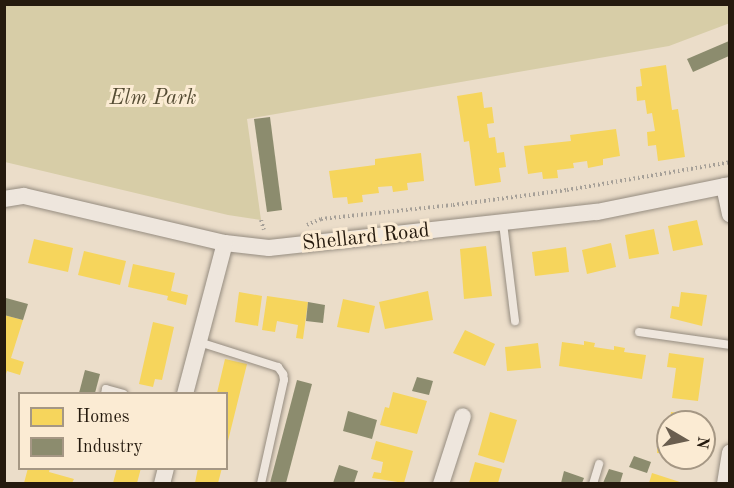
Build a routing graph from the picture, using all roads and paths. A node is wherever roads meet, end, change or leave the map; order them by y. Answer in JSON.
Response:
{"nodes":[{"id":1,"x":729,"y":162,"type":"edge"},
{"id":2,"x":727,"y":186,"type":"edge"},
{"id":3,"x":5,"y":198,"type":"edge"},
{"id":4,"x":729,"y":214,"type":"edge"},
{"id":5,"x":504,"y":224,"type":"junction"},
{"id":6,"x":303,"y":228,"type":"dead end"},
{"id":7,"x":257,"y":235,"type":"dead end"},
{"id":8,"x":265,"y":236,"type":"dead end"},
{"id":9,"x":225,"y":243,"type":"junction"},
{"id":10,"x":515,"y":321,"type":"dead end"},
{"id":11,"x":639,"y":332,"type":"dead end"},
{"id":12,"x":199,"y":342,"type":"junction"},
{"id":13,"x":729,"y":345,"type":"edge"},
{"id":14,"x":105,"y":392,"type":"edge"},
{"id":15,"x":119,"y":392,"type":"edge"},
{"id":16,"x":186,"y":392,"type":"edge"},
{"id":17,"x":463,"y":416,"type":"dead end"},
{"id":18,"x":729,"y":452,"type":"edge"},
{"id":19,"x":599,"y":464,"type":"dead end"},
{"id":20,"x":261,"y":483,"type":"edge"},
{"id":21,"x":441,"y":483,"type":"edge"},
{"id":22,"x":592,"y":483,"type":"edge"},
{"id":23,"x":725,"y":483,"type":"edge"}],
"edges":[{"from":1,"to":6,"type":"path"},
{"from":2,"to":4,"type":"street"},
{"from":2,"to":5,"type":"street","name":"Shellard Road"},
{"from":3,"to":9,"type":"street","name":"Shellard Road"},
{"from":5,"to":9,"type":"street","name":"Shellard Road"},
{"from":5,"to":10,"type":"lane"},
{"from":7,"to":8,"type":"path"},
{"from":9,"to":12,"type":"street"},
{"from":11,"to":13,"type":"lane"},
{"from":12,"to":16,"type":"street"},
{"from":12,"to":20,"type":"lane"},
{"from":14,"to":15,"type":"lane"},
{"from":17,"to":21,"type":"street"},
{"from":18,"to":23,"type":"street"},
{"from":19,"to":22,"type":"lane"}]}
